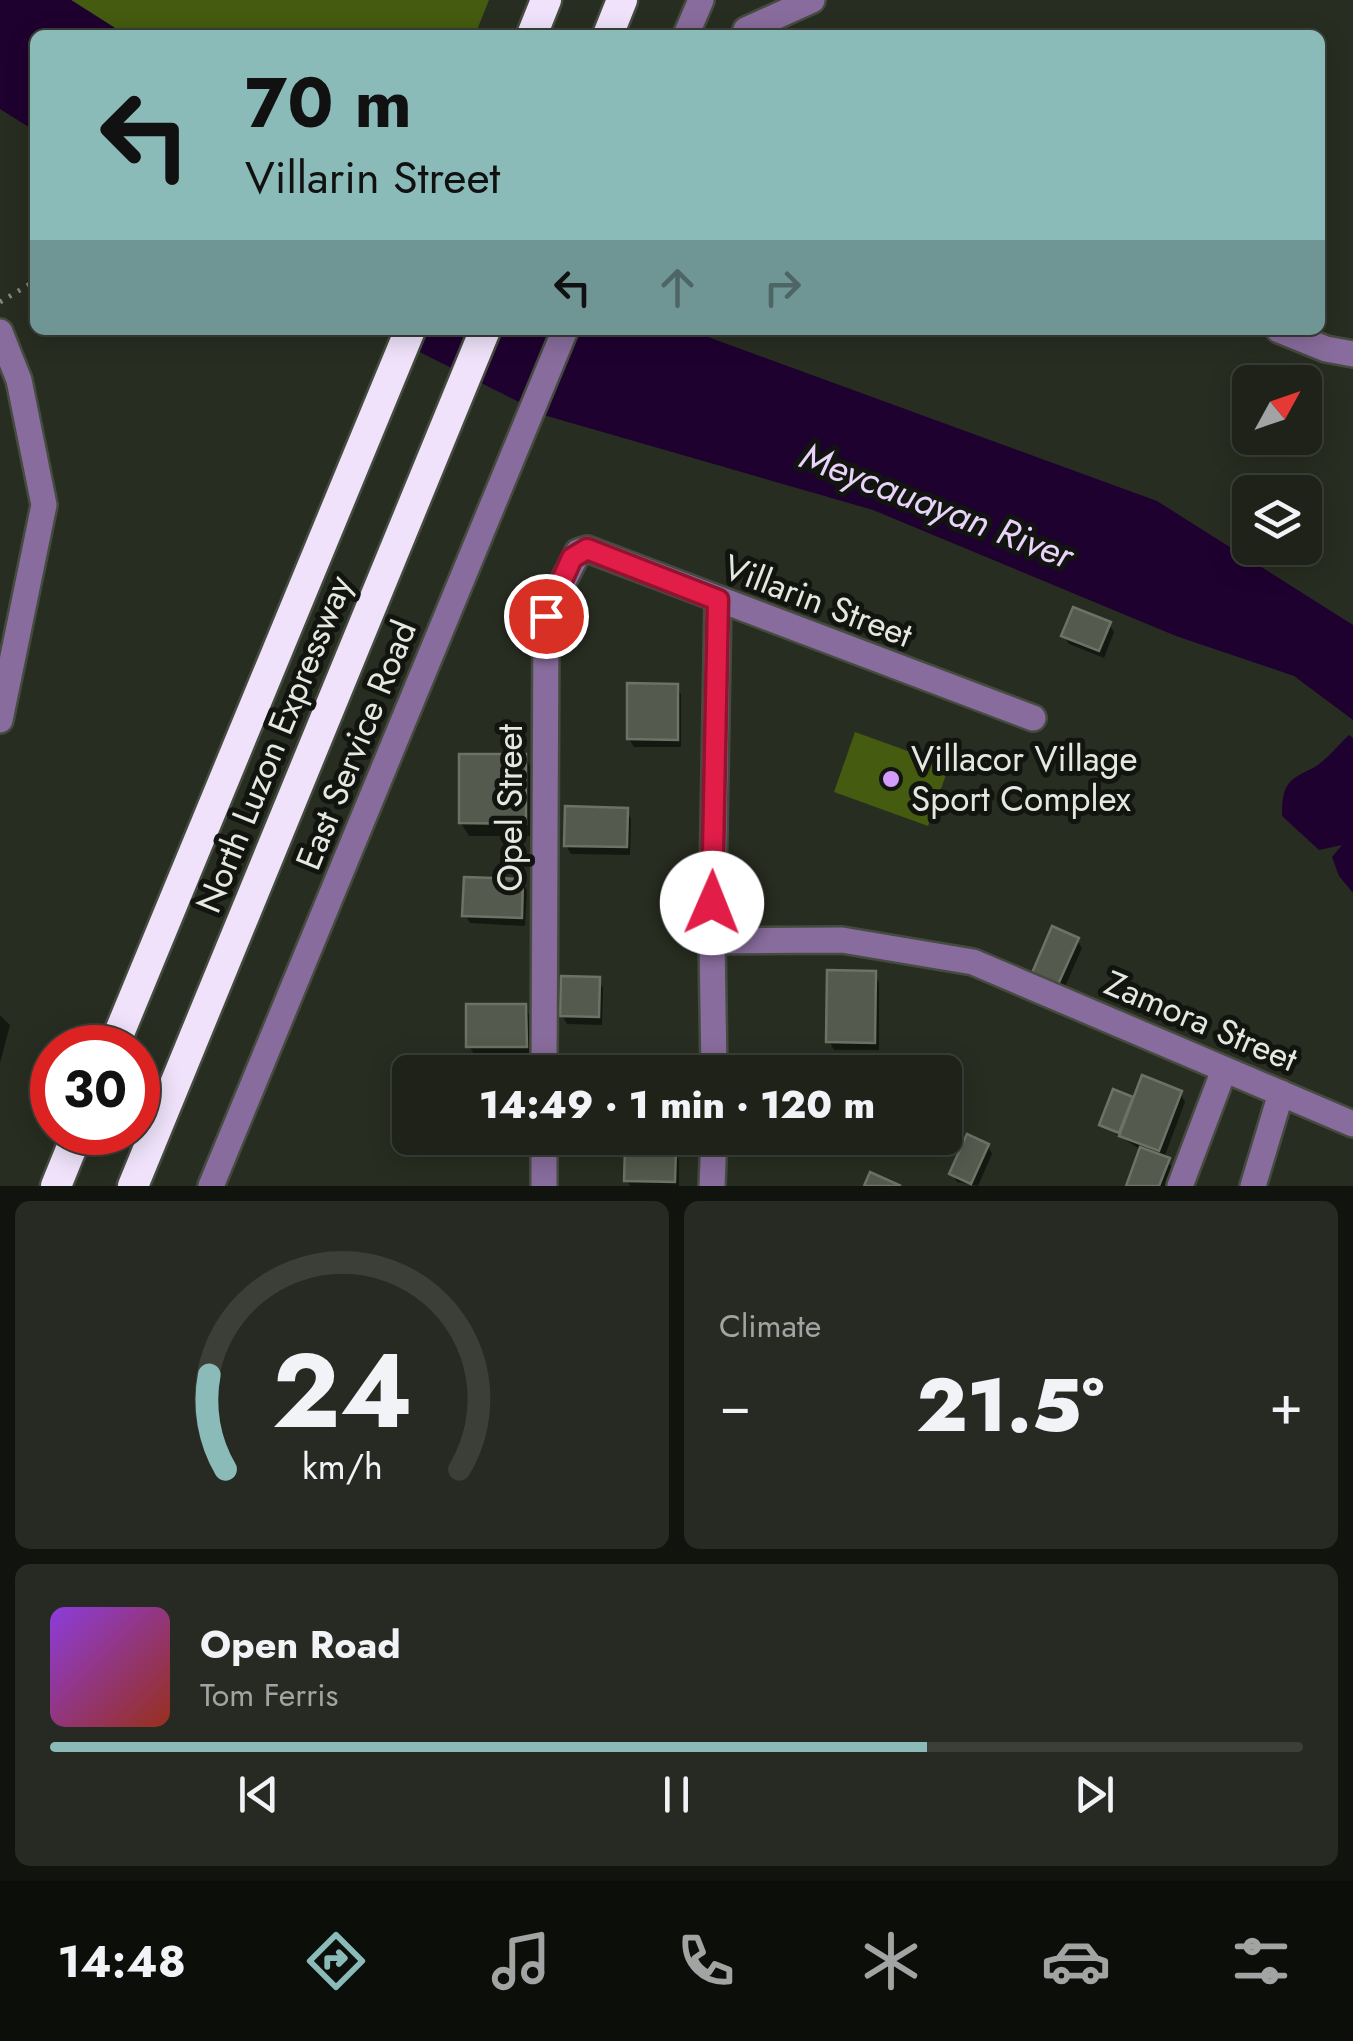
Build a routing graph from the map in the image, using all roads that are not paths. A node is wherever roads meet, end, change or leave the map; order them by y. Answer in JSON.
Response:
{"nodes":[{"id":1,"x":546,"y":0,"type":"edge"},
{"id":2,"x":622,"y":0,"type":"edge"},
{"id":3,"x":700,"y":0,"type":"edge"},
{"id":4,"x":812,"y":0,"type":"edge"},
{"id":5,"x":534,"y":30,"type":"edge"},
{"id":6,"x":610,"y":30,"type":"edge"},
{"id":7,"x":688,"y":30,"type":"edge"},
{"id":8,"x":751,"y":30,"type":"edge"},
{"id":9,"x":0,"y":332,"type":"edge"},
{"id":10,"x":408,"y":335,"type":"edge"},
{"id":11,"x":484,"y":335,"type":"edge"},
{"id":12,"x":563,"y":335,"type":"edge"},
{"id":13,"x":1291,"y":335,"type":"edge"},
{"id":14,"x":1353,"y":354,"type":"edge"},
{"id":15,"x":578,"y":552,"type":"joint"},
{"id":16,"x":718,"y":600,"type":"junction"},
{"id":17,"x":1034,"y":718,"type":"dead end"},
{"id":18,"x":0,"y":720,"type":"edge"},
{"id":19,"x":712,"y":941,"type":"junction"},
{"id":20,"x":123,"y":1025,"type":"edge"},
{"id":21,"x":544,"y":1055,"type":"edge"},
{"id":22,"x":714,"y":1055,"type":"edge"},
{"id":23,"x":1224,"y":1070,"type":"junction"},
{"id":24,"x":1281,"y":1093,"type":"junction"},
{"id":25,"x":1353,"y":1124,"type":"edge"},
{"id":26,"x":69,"y":1155,"type":"edge"},
{"id":27,"x":544,"y":1155,"type":"edge"},
{"id":28,"x":713,"y":1155,"type":"edge"},
{"id":29,"x":56,"y":1186,"type":"edge"},
{"id":30,"x":132,"y":1186,"type":"edge"},
{"id":31,"x":211,"y":1186,"type":"edge"},
{"id":32,"x":544,"y":1186,"type":"edge"},
{"id":33,"x":712,"y":1186,"type":"edge"},
{"id":34,"x":1180,"y":1186,"type":"edge"},
{"id":35,"x":1253,"y":1186,"type":"edge"}],
"edges":[{"from":1,"to":5,"type":"highway"},
{"from":2,"to":6,"type":"highway"},
{"from":3,"to":7,"type":"street"},
{"from":4,"to":8,"type":"street"},
{"from":9,"to":18,"type":"street"},
{"from":10,"to":20,"type":"highway","name":"North Luzon Expressway"},
{"from":11,"to":30,"type":"highway","name":"North Luzon Expressway"},
{"from":12,"to":31,"type":"street","name":"East Service Road"},
{"from":13,"to":14,"type":"street"},
{"from":15,"to":16,"type":"street","name":"Villarin Street"},
{"from":15,"to":21,"type":"street","name":"Opel Street"},
{"from":16,"to":17,"type":"street","name":"Villarin Street"},
{"from":16,"to":19,"type":"street"},
{"from":19,"to":22,"type":"street"},
{"from":19,"to":23,"type":"street","name":"Zamora Street"},
{"from":23,"to":24,"type":"street","name":"Zamora Street"},
{"from":23,"to":34,"type":"street"},
{"from":24,"to":25,"type":"street","name":"Zamora Street"},
{"from":24,"to":35,"type":"street"},
{"from":26,"to":29,"type":"highway"},
{"from":27,"to":32,"type":"street"},
{"from":28,"to":33,"type":"street"}]}
